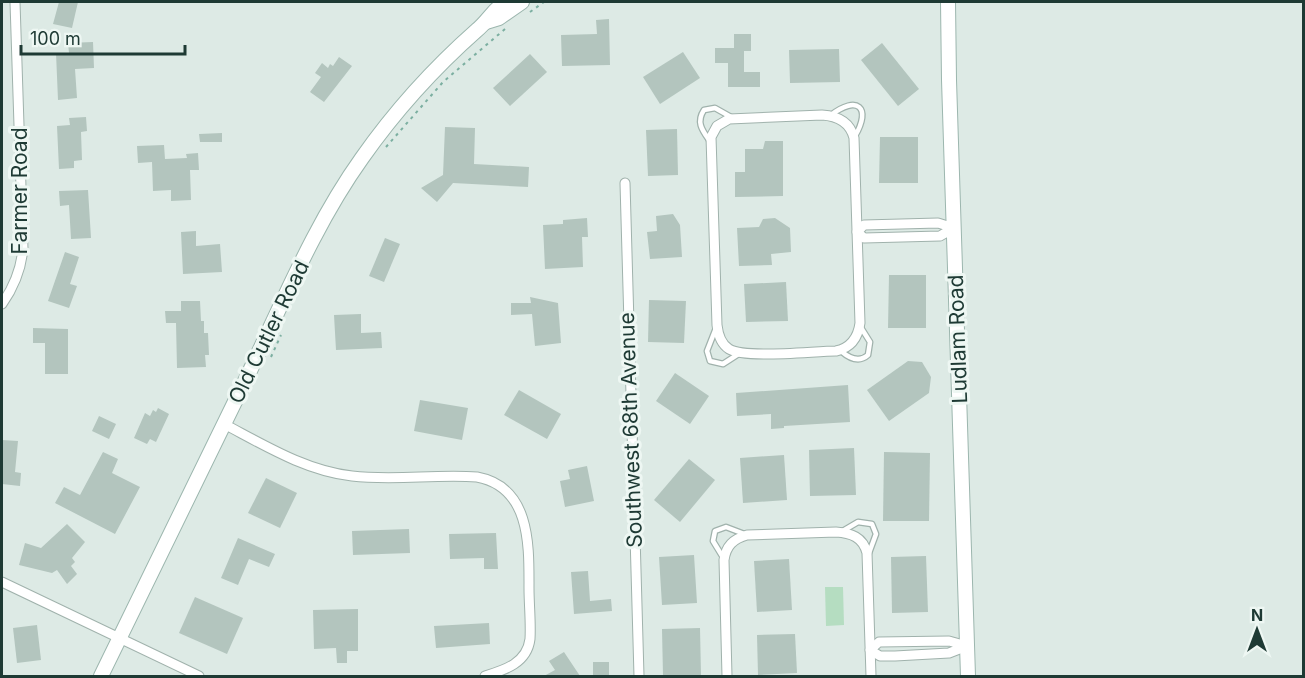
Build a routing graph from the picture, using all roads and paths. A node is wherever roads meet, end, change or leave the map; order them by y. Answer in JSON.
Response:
{"nodes":[{"id":1,"x":15,"y":2,"type":"edge"},
{"id":2,"x":505,"y":2,"type":"edge"},
{"id":3,"x":544,"y":2,"type":"edge"},
{"id":4,"x":948,"y":2,"type":"edge"},
{"id":5,"x":524,"y":8,"type":"edge"},
{"id":6,"x":486,"y":22,"type":"junction"},
{"id":7,"x":512,"y":25,"type":"dead end"},
{"id":8,"x":830,"y":116,"type":"junction"},
{"id":9,"x":733,"y":119,"type":"junction"},
{"id":10,"x":854,"y":138,"type":"junction"},
{"id":11,"x":710,"y":141,"type":"junction"},
{"id":12,"x":383,"y":151,"type":"dead end"},
{"id":13,"x":625,"y":183,"type":"dead end"},
{"id":14,"x":954,"y":228,"type":"junction"},
{"id":15,"x":856,"y":232,"type":"junction"},
{"id":16,"x":2,"y":303,"type":"edge"},
{"id":17,"x":717,"y":325,"type":"junction"},
{"id":18,"x":860,"y":326,"type":"junction"},
{"id":19,"x":282,"y":334,"type":"dead end"},
{"id":20,"x":840,"y":350,"type":"junction"},
{"id":21,"x":741,"y":353,"type":"junction"},
{"id":22,"x":267,"y":363,"type":"dead end"},
{"id":23,"x":224,"y":424,"type":"junction"},
{"id":24,"x":840,"y":532,"type":"junction"},
{"id":25,"x":747,"y":535,"type":"junction"},
{"id":26,"x":867,"y":556,"type":"junction"},
{"id":27,"x":724,"y":560,"type":"junction"},
{"id":28,"x":2,"y":582,"type":"edge"},
{"id":29,"x":120,"y":638,"type":"junction"},
{"id":30,"x":967,"y":646,"type":"junction"},
{"id":31,"x":870,"y":650,"type":"junction"},
{"id":32,"x":101,"y":676,"type":"edge"},
{"id":33,"x":199,"y":676,"type":"edge"},
{"id":34,"x":485,"y":676,"type":"edge"},
{"id":35,"x":639,"y":676,"type":"edge"},
{"id":36,"x":727,"y":676,"type":"edge"},
{"id":37,"x":871,"y":676,"type":"edge"},
{"id":38,"x":968,"y":676,"type":"edge"}],
"edges":[{"from":1,"to":16,"type":"street","name":"Farmer Road"},
{"from":2,"to":6,"type":"main road"},
{"from":3,"to":5,"type":"path"},
{"from":4,"to":14,"type":"main road","name":"Ludlam Road"},
{"from":5,"to":6,"type":"main road"},
{"from":6,"to":23,"type":"main road","name":"Old Cutler Road"},
{"from":7,"to":12,"type":"path"},
{"from":8,"to":9,"type":"street"},
{"from":8,"to":10,"type":"street"},
{"from":8,"to":10,"type":"lane"},
{"from":9,"to":11,"type":"street"},
{"from":9,"to":11,"type":"lane"},
{"from":10,"to":15,"type":"street"},
{"from":11,"to":17,"type":"street"},
{"from":13,"to":35,"type":"street","name":"Southwest 68th Avenue"},
{"from":14,"to":15,"type":"street"},
{"from":14,"to":30,"type":"main road","name":"Ludlam Road"},
{"from":15,"to":18,"type":"street"},
{"from":17,"to":21,"type":"street"},
{"from":17,"to":21,"type":"lane"},
{"from":18,"to":20,"type":"street"},
{"from":18,"to":20,"type":"lane"},
{"from":19,"to":22,"type":"path"},
{"from":20,"to":21,"type":"street"},
{"from":23,"to":29,"type":"main road","name":"Old Cutler Road"},
{"from":23,"to":34,"type":"street"},
{"from":24,"to":25,"type":"street"},
{"from":24,"to":26,"type":"street"},
{"from":24,"to":26,"type":"lane"},
{"from":25,"to":27,"type":"street"},
{"from":25,"to":27,"type":"lane"},
{"from":26,"to":31,"type":"street"},
{"from":27,"to":36,"type":"street"},
{"from":28,"to":29,"type":"street"},
{"from":29,"to":32,"type":"main road","name":"Old Cutler Road"},
{"from":29,"to":33,"type":"street"},
{"from":30,"to":31,"type":"street"},
{"from":30,"to":31,"type":"street"},
{"from":30,"to":38,"type":"main road","name":"Ludlam Road"},
{"from":31,"to":37,"type":"street"}]}
